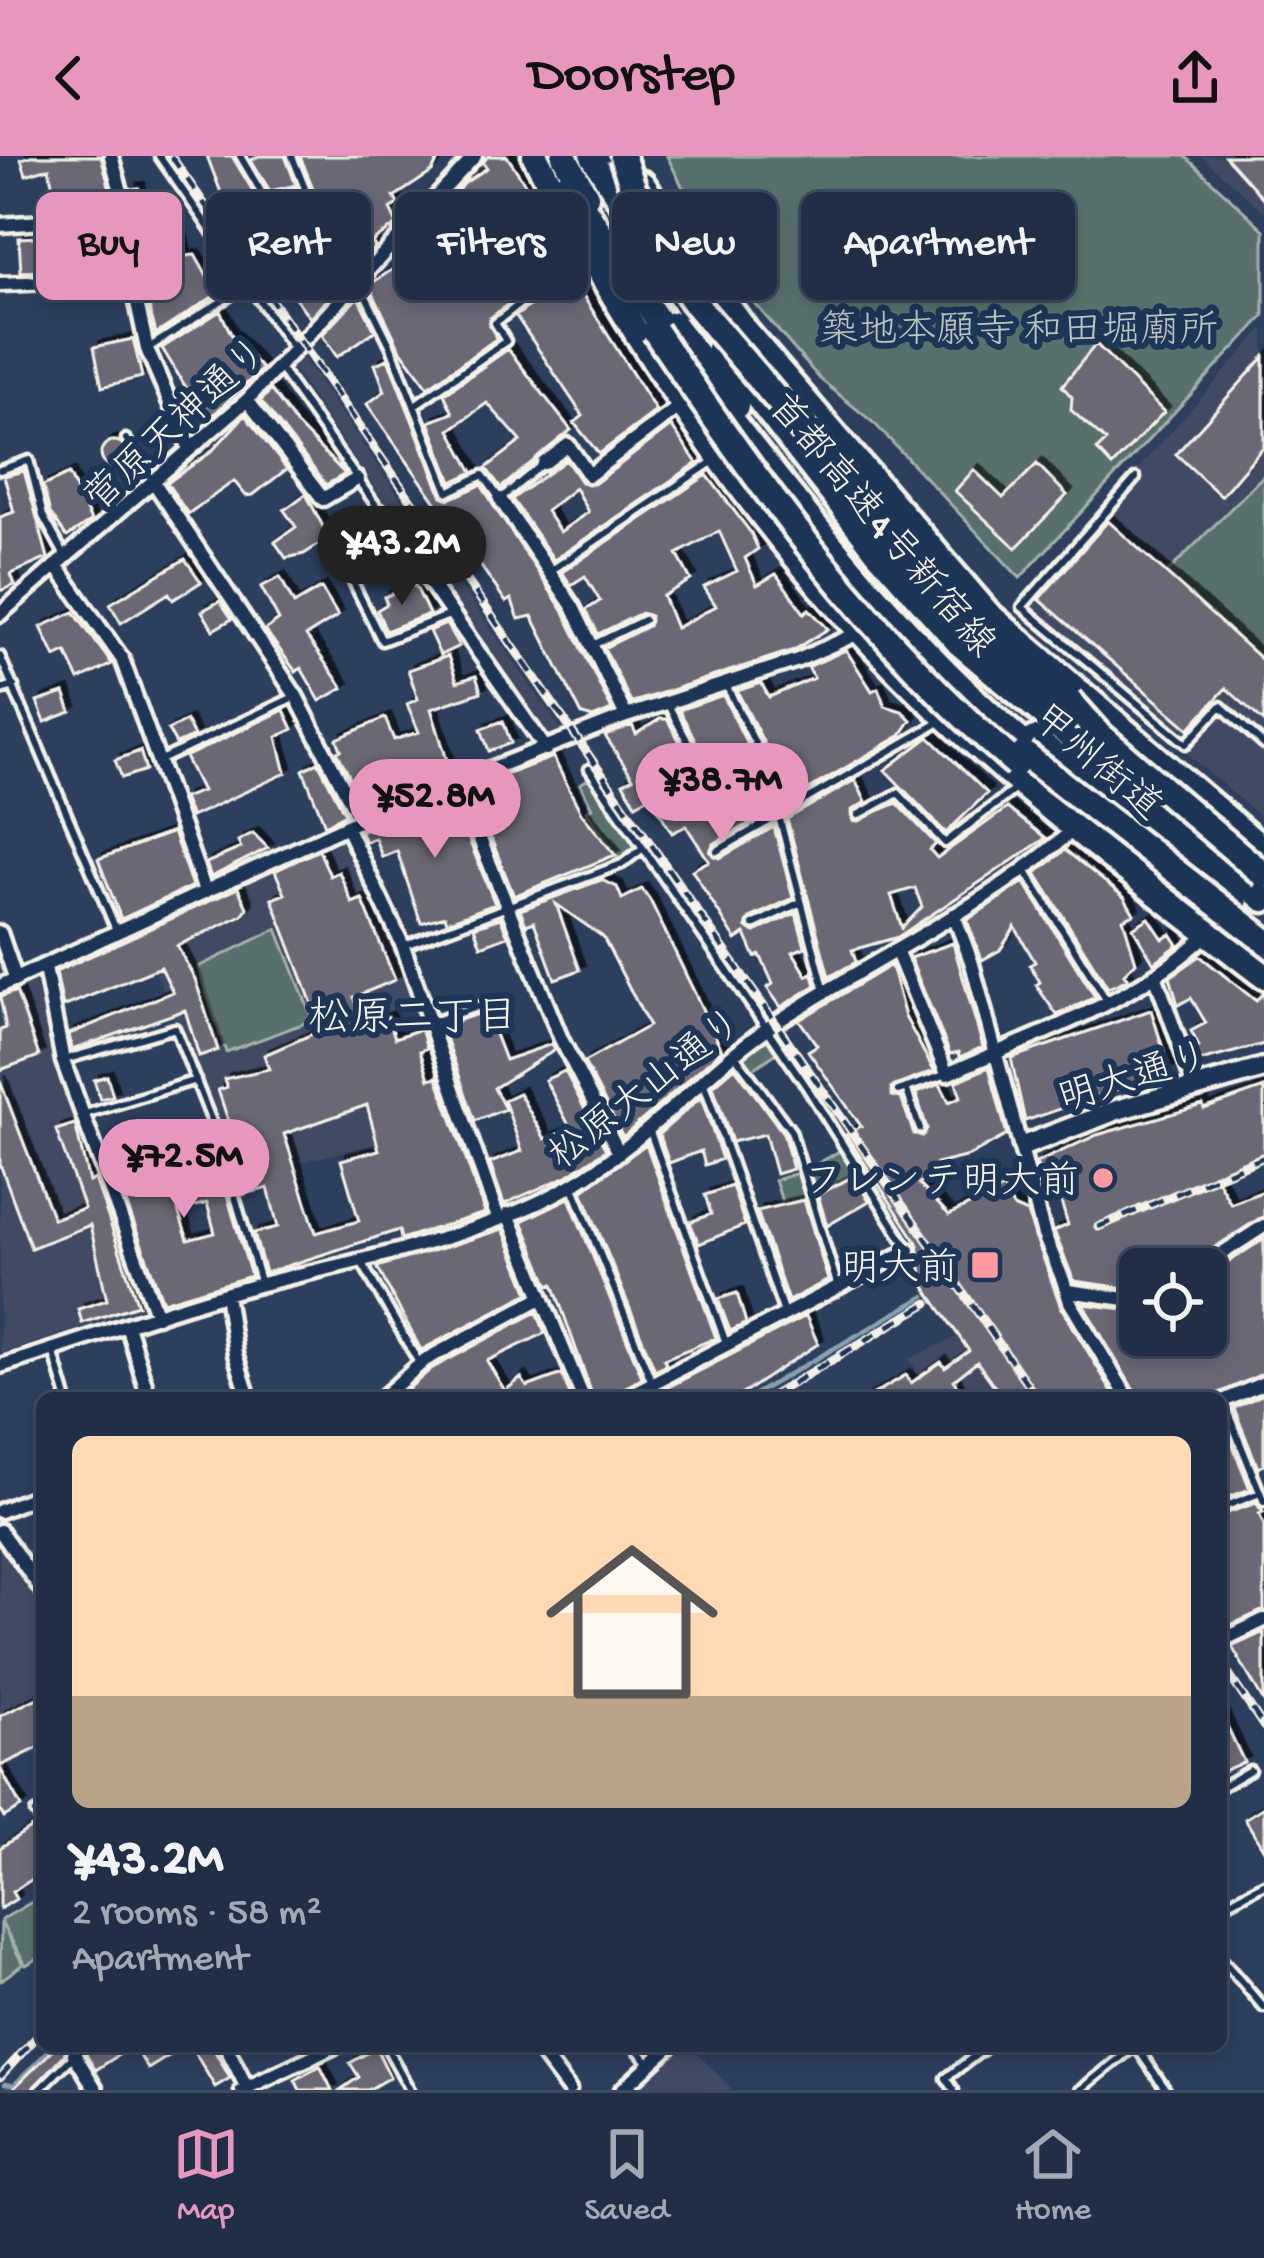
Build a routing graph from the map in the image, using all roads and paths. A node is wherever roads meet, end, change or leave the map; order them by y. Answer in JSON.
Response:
{"nodes":[{"id":1,"x":111,"y":156,"type":"edge"},
{"id":2,"x":159,"y":156,"type":"edge"},
{"id":3,"x":240,"y":156,"type":"edge"},
{"id":4,"x":292,"y":156,"type":"edge"},
{"id":5,"x":452,"y":156,"type":"edge"},
{"id":6,"x":475,"y":156,"type":"edge"},
{"id":7,"x":536,"y":156,"type":"edge"},
{"id":8,"x":552,"y":156,"type":"edge"},
{"id":9,"x":564,"y":156,"type":"edge"},
{"id":10,"x":593,"y":156,"type":"edge"},
{"id":11,"x":621,"y":156,"type":"edge"},
{"id":12,"x":459,"y":170,"type":"junction"},
{"id":13,"x":631,"y":184,"type":"junction"},
{"id":14,"x":305,"y":191,"type":"joint"},
{"id":15,"x":121,"y":192,"type":"edge"},
{"id":16,"x":555,"y":192,"type":"edge"},
{"id":17,"x":36,"y":223,"type":"edge"},
{"id":18,"x":206,"y":225,"type":"edge"},
{"id":19,"x":0,"y":226,"type":"edge"},
{"id":20,"x":588,"y":253,"type":"edge"},
{"id":21,"x":588,"y":254,"type":"edge"},
{"id":22,"x":371,"y":269,"type":"edge"},
{"id":23,"x":36,"y":283,"type":"edge"},
{"id":24,"x":0,"y":284,"type":"edge"},
{"id":25,"x":136,"y":300,"type":"edge"},
{"id":26,"x":224,"y":300,"type":"edge"},
{"id":27,"x":258,"y":300,"type":"edge"},
{"id":28,"x":343,"y":300,"type":"edge"},
{"id":29,"x":367,"y":300,"type":"edge"},
{"id":30,"x":525,"y":300,"type":"edge"},
{"id":31,"x":686,"y":305,"type":"junction"},
{"id":32,"x":746,"y":332,"type":"junction"},
{"id":33,"x":147,"y":349,"type":"junction"},
{"id":34,"x":295,"y":352,"type":"junction"},
{"id":35,"x":279,"y":367,"type":"junction"},
{"id":36,"x":247,"y":400,"type":"junction"},
{"id":37,"x":415,"y":405,"type":"junction"},
{"id":38,"x":680,"y":406,"type":"junction"},
{"id":39,"x":126,"y":439,"type":"dead end"},
{"id":40,"x":189,"y":447,"type":"junction"},
{"id":41,"x":717,"y":458,"type":"junction"},
{"id":42,"x":544,"y":464,"type":"joint"},
{"id":43,"x":0,"y":470,"type":"edge"},
{"id":44,"x":1136,"y":478,"type":"dead end"},
{"id":45,"x":357,"y":479,"type":"junction"},
{"id":46,"x":153,"y":481,"type":"junction"},
{"id":47,"x":500,"y":499,"type":"junction"},
{"id":48,"x":381,"y":512,"type":"joint"},
{"id":49,"x":405,"y":547,"type":"junction"},
{"id":50,"x":63,"y":564,"type":"junction"},
{"id":51,"x":549,"y":572,"type":"junction"},
{"id":52,"x":0,"y":614,"type":"edge"},
{"id":53,"x":452,"y":614,"type":"junction"},
{"id":54,"x":644,"y":620,"type":"dead end"},
{"id":55,"x":862,"y":631,"type":"junction"},
{"id":56,"x":595,"y":644,"type":"junction"},
{"id":57,"x":0,"y":656,"type":"edge"},
{"id":58,"x":725,"y":683,"type":"junction"},
{"id":59,"x":14,"y":686,"type":"junction"},
{"id":60,"x":0,"y":690,"type":"edge"},
{"id":61,"x":296,"y":696,"type":"junction"},
{"id":62,"x":667,"y":702,"type":"junction"},
{"id":63,"x":626,"y":716,"type":"junction"},
{"id":64,"x":946,"y":718,"type":"junction"},
{"id":65,"x":1264,"y":745,"type":"edge"},
{"id":66,"x":545,"y":749,"type":"junction"},
{"id":67,"x":762,"y":754,"type":"junction"},
{"id":68,"x":159,"y":761,"type":"junction"},
{"id":69,"x":589,"y":770,"type":"dead end"},
{"id":70,"x":1019,"y":774,"type":"junction"},
{"id":71,"x":457,"y":783,"type":"junction"},
{"id":72,"x":858,"y":815,"type":"dead end"},
{"id":73,"x":779,"y":818,"type":"junction"},
{"id":74,"x":353,"y":823,"type":"junction"},
{"id":75,"x":1075,"y":828,"type":"junction"},
{"id":76,"x":644,"y":848,"type":"junction"},
{"id":77,"x":717,"y":851,"type":"dead end"},
{"id":78,"x":1264,"y":854,"type":"edge"},
{"id":79,"x":1026,"y":872,"type":"junction"},
{"id":80,"x":1264,"y":877,"type":"edge"},
{"id":81,"x":204,"y":888,"type":"junction"},
{"id":82,"x":1264,"y":899,"type":"edge"},
{"id":83,"x":801,"y":902,"type":"junction"},
{"id":84,"x":508,"y":907,"type":"junction"},
{"id":85,"x":954,"y":915,"type":"junction"},
{"id":86,"x":753,"y":925,"type":"dead end"},
{"id":87,"x":1264,"y":929,"type":"edge"},
{"id":88,"x":117,"y":932,"type":"junction"},
{"id":89,"x":0,"y":933,"type":"edge"},
{"id":90,"x":1208,"y":933,"type":"junction"},
{"id":91,"x":1264,"y":940,"type":"edge"},
{"id":92,"x":404,"y":946,"type":"junction"},
{"id":93,"x":896,"y":950,"type":"junction"},
{"id":94,"x":1264,"y":950,"type":"edge"},
{"id":95,"x":44,"y":968,"type":"junction"},
{"id":96,"x":1154,"y":974,"type":"junction"},
{"id":97,"x":1264,"y":976,"type":"edge"},
{"id":98,"x":16,"y":980,"type":"junction"},
{"id":99,"x":0,"y":986,"type":"edge"},
{"id":100,"x":825,"y":992,"type":"junction"},
{"id":101,"x":1107,"y":1001,"type":"junction"},
{"id":102,"x":480,"y":1006,"type":"dead end"},
{"id":103,"x":432,"y":1022,"type":"junction"},
{"id":104,"x":767,"y":1028,"type":"junction"},
{"id":105,"x":997,"y":1052,"type":"junction"},
{"id":106,"x":735,"y":1054,"type":"junction"},
{"id":107,"x":63,"y":1061,"type":"junction"},
{"id":108,"x":1264,"y":1068,"type":"edge"},
{"id":109,"x":947,"y":1074,"type":"junction"},
{"id":110,"x":196,"y":1080,"type":"junction"},
{"id":111,"x":703,"y":1080,"type":"junction"},
{"id":112,"x":1195,"y":1087,"type":"junction"},
{"id":113,"x":81,"y":1115,"type":"junction"},
{"id":114,"x":650,"y":1129,"type":"junction"},
{"id":115,"x":920,"y":1129,"type":"dead end"},
{"id":116,"x":216,"y":1132,"type":"junction"},
{"id":117,"x":1023,"y":1146,"type":"junction"},
{"id":118,"x":618,"y":1151,"type":"junction"},
{"id":119,"x":101,"y":1166,"type":"junction"},
{"id":120,"x":572,"y":1185,"type":"junction"},
{"id":121,"x":503,"y":1216,"type":"junction"},
{"id":122,"x":1264,"y":1226,"type":"edge"},
{"id":123,"x":909,"y":1250,"type":"joint"},
{"id":124,"x":1227,"y":1250,"type":"edge"},
{"id":125,"x":361,"y":1260,"type":"junction"},
{"id":126,"x":261,"y":1285,"type":"junction"},
{"id":127,"x":1066,"y":1286,"type":"junction"},
{"id":128,"x":839,"y":1290,"type":"junction"},
{"id":129,"x":226,"y":1294,"type":"junction"},
{"id":130,"x":1119,"y":1297,"type":"edge"},
{"id":131,"x":541,"y":1298,"type":"junction"},
{"id":132,"x":157,"y":1316,"type":"junction"},
{"id":133,"x":785,"y":1316,"type":"junction"},
{"id":134,"x":127,"y":1325,"type":"junction"},
{"id":135,"x":726,"y":1343,"type":"junction"},
{"id":136,"x":53,"y":1350,"type":"junction"},
{"id":137,"x":0,"y":1366,"type":"edge"},
{"id":138,"x":421,"y":1366,"type":"junction"},
{"id":139,"x":651,"y":1380,"type":"junction"},
{"id":140,"x":1264,"y":1383,"type":"edge"},
{"id":141,"x":65,"y":1392,"type":"edge"},
{"id":142,"x":147,"y":1392,"type":"edge"},
{"id":143,"x":247,"y":1392,"type":"edge"},
{"id":144,"x":389,"y":1392,"type":"edge"},
{"id":145,"x":581,"y":1392,"type":"edge"},
{"id":146,"x":633,"y":1392,"type":"edge"},
{"id":147,"x":1125,"y":1392,"type":"edge"},
{"id":148,"x":1227,"y":1400,"type":"edge"},
{"id":149,"x":1227,"y":1414,"type":"edge"},
{"id":150,"x":36,"y":1496,"type":"edge"},
{"id":151,"x":1262,"y":1498,"type":"edge"},
{"id":152,"x":1227,"y":1507,"type":"edge"},
{"id":153,"x":0,"y":1511,"type":"edge"},
{"id":154,"x":0,"y":1531,"type":"edge"},
{"id":155,"x":36,"y":1582,"type":"edge"},
{"id":156,"x":1264,"y":1621,"type":"edge"},
{"id":157,"x":1227,"y":1635,"type":"edge"},
{"id":158,"x":1250,"y":1770,"type":"dead end"},
{"id":159,"x":1227,"y":1783,"type":"edge"},
{"id":160,"x":1264,"y":1884,"type":"edge"},
{"id":161,"x":1227,"y":1904,"type":"edge"},
{"id":162,"x":1227,"y":1965,"type":"edge"},
{"id":163,"x":1264,"y":2008,"type":"edge"},
{"id":164,"x":77,"y":2052,"type":"edge"},
{"id":165,"x":80,"y":2052,"type":"edge"},
{"id":166,"x":229,"y":2052,"type":"edge"},
{"id":167,"x":323,"y":2052,"type":"edge"},
{"id":168,"x":389,"y":2052,"type":"edge"},
{"id":169,"x":540,"y":2052,"type":"edge"},
{"id":170,"x":639,"y":2052,"type":"edge"},
{"id":171,"x":663,"y":2052,"type":"edge"},
{"id":172,"x":980,"y":2052,"type":"edge"},
{"id":173,"x":1128,"y":2052,"type":"edge"},
{"id":174,"x":1140,"y":2052,"type":"edge"},
{"id":175,"x":650,"y":2064,"type":"junction"},
{"id":176,"x":246,"y":2089,"type":"edge"},
{"id":177,"x":38,"y":2090,"type":"edge"},
{"id":178,"x":96,"y":2090,"type":"edge"},
{"id":179,"x":410,"y":2090,"type":"edge"},
{"id":180,"x":569,"y":2090,"type":"edge"},
{"id":181,"x":622,"y":2090,"type":"edge"},
{"id":182,"x":954,"y":2090,"type":"edge"},
{"id":183,"x":1080,"y":2090,"type":"edge"},
{"id":184,"x":1166,"y":2090,"type":"edge"}],
"edges":[{"from":1,"to":15,"type":"street"},
{"from":2,"to":18,"type":"lane"},
{"from":3,"to":14,"type":"lane"},
{"from":4,"to":14,"type":"lane"},
{"from":5,"to":12,"type":"street"},
{"from":6,"to":12,"type":"street","name":"菅原天神通り"},
{"from":7,"to":16,"type":"highway"},
{"from":8,"to":70,"type":"highway","bridge":true},
{"from":8,"to":94,"type":"highway","name":"甲州街道"},
{"from":9,"to":87,"type":"highway","name":"首都高速4号新宿線"},
{"from":10,"to":31,"type":"highway","name":"首都高速4号新宿線"},
{"from":11,"to":13,"type":"highway","bridge":true},
{"from":11,"to":32,"type":"highway"},
{"from":11,"to":80,"type":"highway","name":"甲州街道"},
{"from":12,"to":22,"type":"street","name":"菅原天神通り"},
{"from":13,"to":31,"type":"highway","bridge":true},
{"from":13,"to":78,"type":"highway","bridge":true},
{"from":17,"to":19,"type":"street"},
{"from":20,"to":91,"type":"highway","bridge":true},
{"from":21,"to":38,"type":"highway"},
{"from":23,"to":24,"type":"street"},
{"from":25,"to":33,"type":"street"},
{"from":26,"to":33,"type":"lane"},
{"from":27,"to":34,"type":"lane"},
{"from":28,"to":34,"type":"street","name":"菅原天神通り"},
{"from":29,"to":37,"type":"lane"},
{"from":30,"to":37,"type":"lane"},
{"from":31,"to":82,"type":"highway","name":"首都高速4号新宿線"},
{"from":32,"to":78,"type":"highway"},
{"from":32,"to":80,"type":"highway","bridge":true},
{"from":33,"to":40,"type":"street"},
{"from":34,"to":35,"type":"street","name":"菅原天神通り"},
{"from":35,"to":36,"type":"street","name":"菅原天神通り"},
{"from":35,"to":45,"type":"lane"},
{"from":36,"to":40,"type":"street","name":"菅原天神通り"},
{"from":36,"to":45,"type":"street"},
{"from":37,"to":47,"type":"lane"},
{"from":38,"to":41,"type":"highway"},
{"from":38,"to":42,"type":"street"},
{"from":39,"to":46,"type":"lane"},
{"from":40,"to":46,"type":"street","name":"菅原天神通り"},
{"from":41,"to":51,"type":"lane"},
{"from":41,"to":55,"type":"highway"},
{"from":42,"to":47,"type":"lane"},
{"from":43,"to":50,"type":"lane"},
{"from":44,"to":65,"type":"lane"},
{"from":45,"to":48,"type":"lane"},
{"from":46,"to":50,"type":"street","name":"菅原天神通り"},
{"from":46,"to":61,"type":"street"},
{"from":47,"to":51,"type":"street"},
{"from":48,"to":49,"type":"street"},
{"from":49,"to":53,"type":"street"},
{"from":49,"to":53,"type":"lane"},
{"from":50,"to":52,"type":"street","name":"菅原天神通り"},
{"from":50,"to":68,"type":"street"},
{"from":51,"to":56,"type":"street"},
{"from":53,"to":66,"type":"street"},
{"from":54,"to":56,"type":"lane"},
{"from":55,"to":58,"type":"street"},
{"from":55,"to":64,"type":"highway"},
{"from":56,"to":63,"type":"street"},
{"from":57,"to":59,"type":"lane"},
{"from":58,"to":62,"type":"street"},
{"from":58,"to":67,"type":"lane"},
{"from":59,"to":60,"type":"lane"},
{"from":59,"to":88,"type":"lane"},
{"from":61,"to":68,"type":"lane"},
{"from":61,"to":74,"type":"street"},
{"from":62,"to":63,"type":"street"},
{"from":62,"to":67,"type":"lane"},
{"from":63,"to":66,"type":"street"},
{"from":64,"to":70,"type":"highway"},
{"from":64,"to":73,"type":"lane"},
{"from":66,"to":71,"type":"street"},
{"from":67,"to":73,"type":"lane"},
{"from":68,"to":81,"type":"street"},
{"from":69,"to":76,"type":"lane"},
{"from":70,"to":72,"type":"lane"},
{"from":70,"to":75,"type":"highway"},
{"from":70,"to":90,"type":"highway"},
{"from":71,"to":74,"type":"street"},
{"from":71,"to":84,"type":"street"},
{"from":73,"to":77,"type":"lane"},
{"from":73,"to":83,"type":"lane"},
{"from":74,"to":81,"type":"street"},
{"from":74,"to":92,"type":"street"},
{"from":75,"to":79,"type":"street","name":"松原大山通り"},
{"from":75,"to":90,"type":"highway"},
{"from":76,"to":84,"type":"lane"},
{"from":76,"to":104,"type":"lane"},
{"from":79,"to":85,"type":"street","name":"松原大山通り"},
{"from":79,"to":101,"type":"lane"},
{"from":81,"to":88,"type":"street"},
{"from":83,"to":86,"type":"lane"},
{"from":83,"to":100,"type":"lane"},
{"from":84,"to":92,"type":"lane"},
{"from":84,"to":118,"type":"street"},
{"from":85,"to":93,"type":"street","name":"松原大山通り"},
{"from":85,"to":105,"type":"street"},
{"from":88,"to":95,"type":"street"},
{"from":89,"to":98,"type":"street"},
{"from":90,"to":96,"type":"street"},
{"from":90,"to":97,"type":"highway"},
{"from":92,"to":103,"type":"street"},
{"from":93,"to":100,"type":"street","name":"松原大山通り"},
{"from":93,"to":109,"type":"street"},
{"from":95,"to":98,"type":"street"},
{"from":95,"to":107,"type":"street"},
{"from":96,"to":101,"type":"street"},
{"from":96,"to":112,"type":"street"},
{"from":98,"to":99,"type":"street"},
{"from":100,"to":104,"type":"street","name":"松原大山通り"},
{"from":101,"to":105,"type":"street"},
{"from":102,"to":103,"type":"lane"},
{"from":103,"to":121,"type":"street"},
{"from":104,"to":106,"type":"street","name":"松原大山通り"},
{"from":104,"to":123,"type":"lane"},
{"from":105,"to":109,"type":"street"},
{"from":105,"to":117,"type":"street"},
{"from":106,"to":111,"type":"street","name":"松原大山通り"},
{"from":106,"to":128,"type":"lane"},
{"from":107,"to":110,"type":"lane"},
{"from":107,"to":113,"type":"street"},
{"from":108,"to":112,"type":"street","name":"明大通り"},
{"from":109,"to":115,"type":"lane"},
{"from":110,"to":113,"type":"lane"},
{"from":110,"to":116,"type":"lane"},
{"from":111,"to":114,"type":"street","name":"松原大山通り"},
{"from":111,"to":133,"type":"lane"},
{"from":112,"to":117,"type":"street","name":"明大通り"},
{"from":113,"to":119,"type":"street"},
{"from":114,"to":118,"type":"street","name":"松原大山通り"},
{"from":114,"to":135,"type":"lane"},
{"from":116,"to":119,"type":"lane"},
{"from":116,"to":126,"type":"lane"},
{"from":117,"to":127,"type":"street","bridge":true},
{"from":118,"to":120,"type":"street","name":"松原大山通り"},
{"from":119,"to":132,"type":"street"},
{"from":120,"to":121,"type":"street","name":"松原大山通り"},
{"from":120,"to":139,"type":"lane"},
{"from":121,"to":125,"type":"street","name":"松原大山通り"},
{"from":121,"to":131,"type":"street"},
{"from":122,"to":124,"type":"street"},
{"from":123,"to":128,"type":"street"},
{"from":125,"to":126,"type":"street","name":"松原大山通り"},
{"from":125,"to":138,"type":"lane"},
{"from":126,"to":129,"type":"street","name":"松原大山通り"},
{"from":127,"to":130,"type":"street"},
{"from":127,"to":147,"type":"street"},
{"from":128,"to":133,"type":"street"},
{"from":129,"to":132,"type":"street","name":"松原大山通り"},
{"from":129,"to":143,"type":"street"},
{"from":131,"to":138,"type":"street"},
{"from":131,"to":145,"type":"street"},
{"from":132,"to":134,"type":"street","name":"松原大山通り"},
{"from":133,"to":135,"type":"street"},
{"from":134,"to":136,"type":"street","name":"松原大山通り"},
{"from":134,"to":142,"type":"street"},
{"from":135,"to":139,"type":"street"},
{"from":136,"to":137,"type":"street","name":"松原大山通り"},
{"from":136,"to":141,"type":"lane"},
{"from":138,"to":144,"type":"street"},
{"from":139,"to":146,"type":"street"},
{"from":140,"to":148,"type":"street"},
{"from":149,"to":151,"type":"lane"},
{"from":150,"to":153,"type":"street"},
{"from":151,"to":152,"type":"lane"},
{"from":154,"to":155,"type":"street"},
{"from":156,"to":157,"type":"street"},
{"from":158,"to":159,"type":"lane"},
{"from":160,"to":161,"type":"lane"},
{"from":162,"to":163,"type":"lane"},
{"from":164,"to":177,"type":"lane"},
{"from":165,"to":178,"type":"street"},
{"from":166,"to":176,"type":"street"},
{"from":167,"to":176,"type":"street"},
{"from":168,"to":179,"type":"lane"},
{"from":169,"to":180,"type":"street"},
{"from":170,"to":175,"type":"lane"},
{"from":171,"to":175,"type":"street"},
{"from":172,"to":182,"type":"lane"},
{"from":173,"to":183,"type":"lane"},
{"from":174,"to":184,"type":"lane"},
{"from":175,"to":181,"type":"street"}]}
